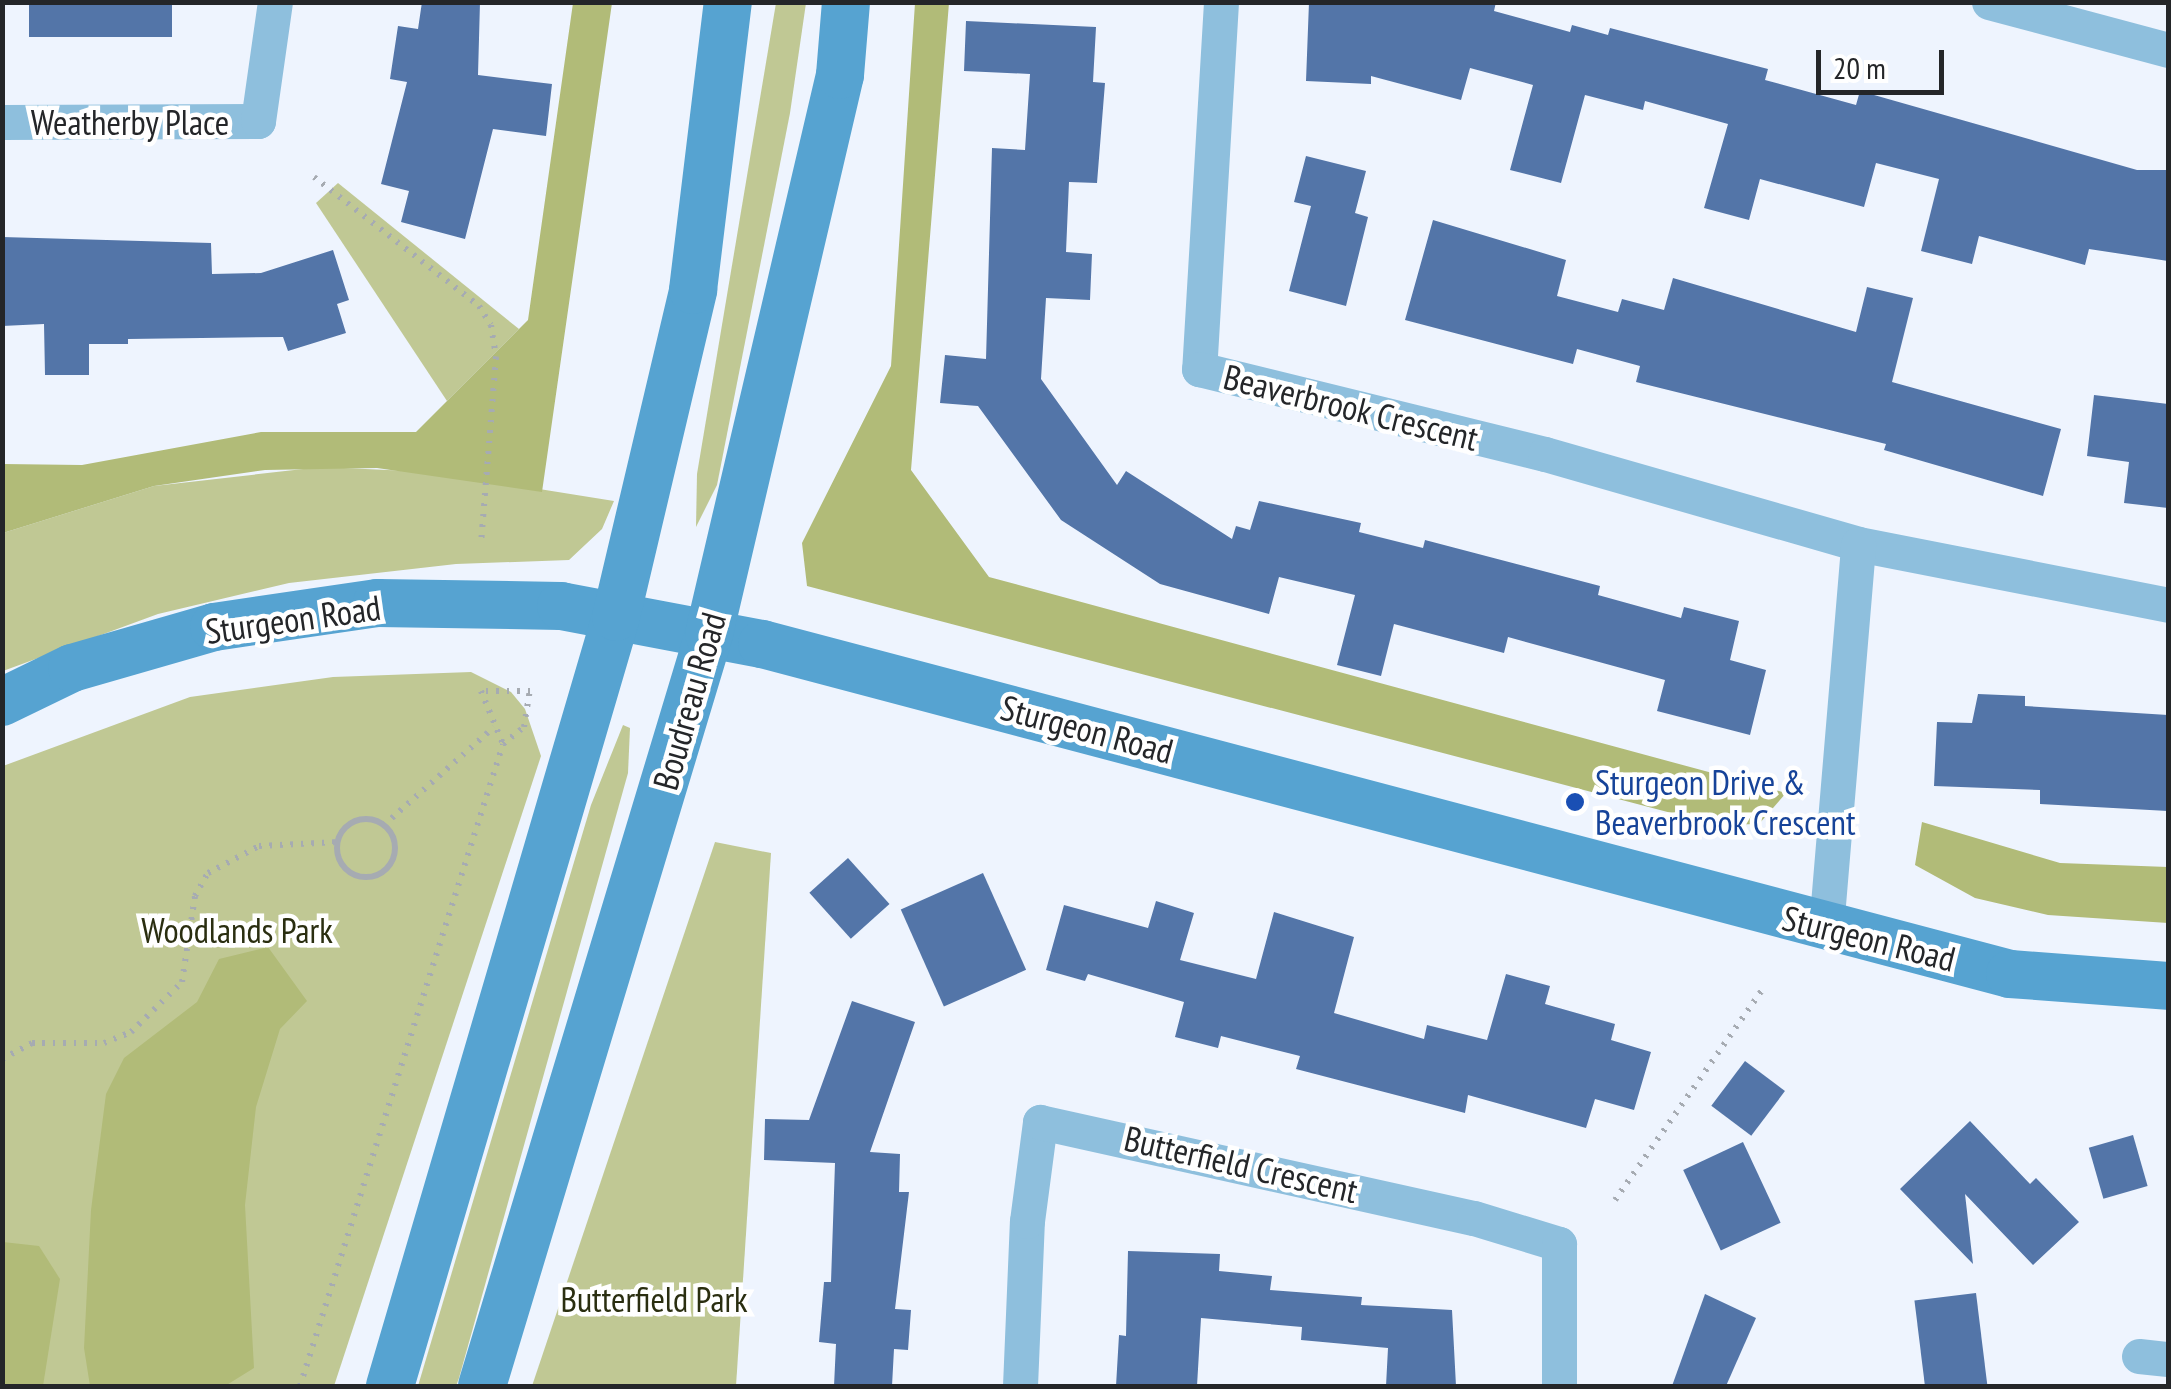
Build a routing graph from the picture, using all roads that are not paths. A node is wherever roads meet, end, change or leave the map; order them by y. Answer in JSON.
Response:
{"nodes":[{"id":1,"x":276,"y":2,"type":"edge"},
{"id":2,"x":728,"y":2,"type":"edge"},
{"id":3,"x":846,"y":2,"type":"edge"},
{"id":4,"x":1221,"y":2,"type":"edge"},
{"id":5,"x":1989,"y":2,"type":"edge"},
{"id":6,"x":2168,"y":50,"type":"edge"},
{"id":7,"x":2,"y":122,"type":"edge"},
{"id":8,"x":1858,"y":544,"type":"junction"},
{"id":9,"x":2168,"y":605,"type":"edge"},
{"id":10,"x":616,"y":616,"type":"junction"},
{"id":11,"x":709,"y":634,"type":"junction"},
{"id":12,"x":2,"y":702,"type":"edge"},
{"id":13,"x":1826,"y":928,"type":"junction"},
{"id":14,"x":2168,"y":986,"type":"edge"},
{"id":15,"x":390,"y":1386,"type":"edge"},
{"id":16,"x":482,"y":1386,"type":"edge"},
{"id":17,"x":1020,"y":1386,"type":"edge"},
{"id":18,"x":1558,"y":1386,"type":"edge"}],
"edges":[{"from":1,"to":7,"type":"street","name":"Weatherby Place"},
{"from":2,"to":10,"type":"main road"},
{"from":3,"to":11,"type":"main road","name":"Boudreau Road"},
{"from":4,"to":8,"type":"street","name":"Beaverbrook Crescent"},
{"from":5,"to":6,"type":"street"},
{"from":8,"to":9,"type":"street","name":"Beaverbrook Crescent"},
{"from":8,"to":13,"type":"street"},
{"from":10,"to":11,"type":"main road","name":"Sturgeon Road"},
{"from":10,"to":12,"type":"main road","name":"Sturgeon Road"},
{"from":10,"to":15,"type":"main road"},
{"from":11,"to":13,"type":"main road","name":"Sturgeon Road"},
{"from":11,"to":16,"type":"main road","name":"Boudreau Road"},
{"from":13,"to":14,"type":"main road","name":"Sturgeon Road"},
{"from":17,"to":18,"type":"street","name":"Butterfield Crescent"}]}
